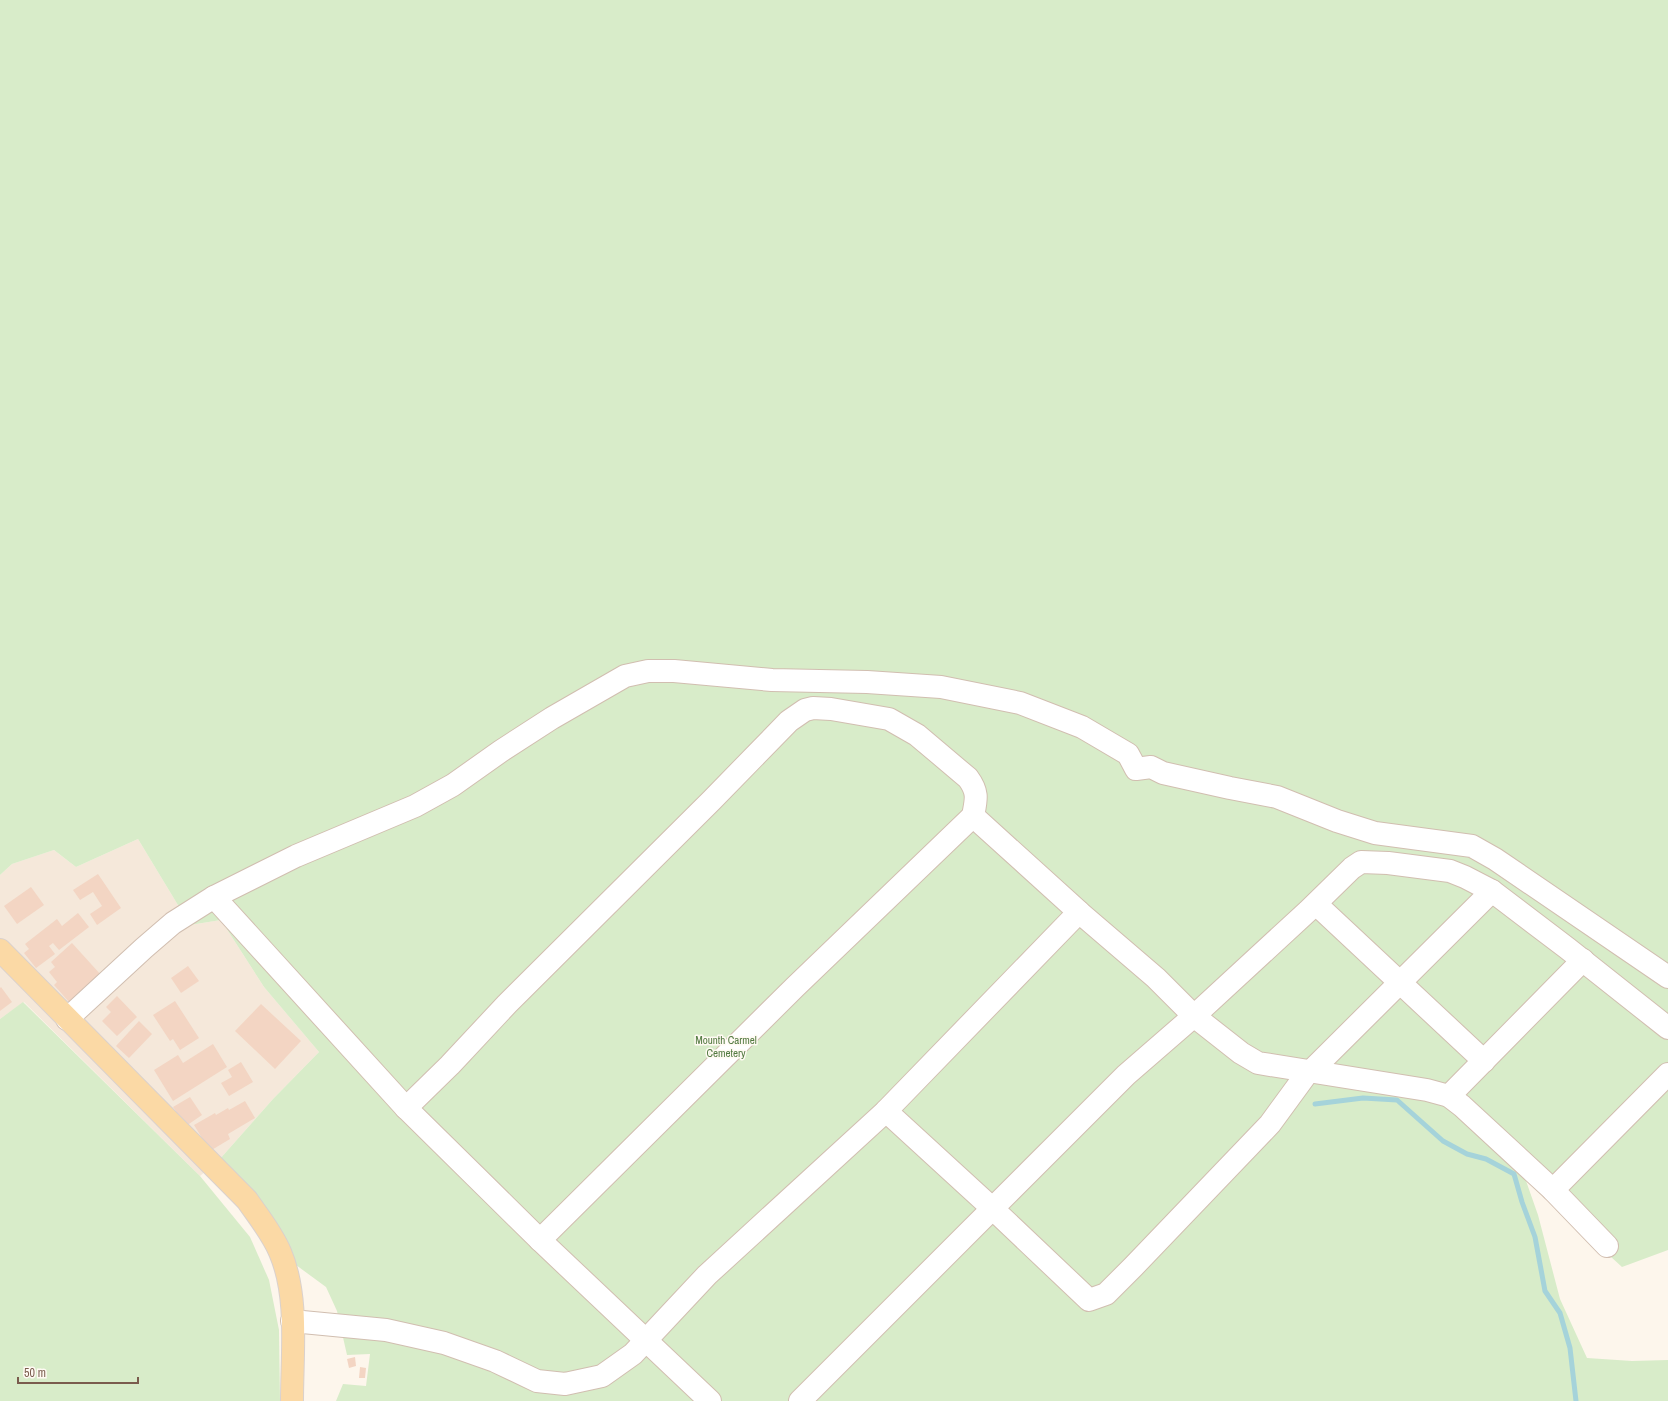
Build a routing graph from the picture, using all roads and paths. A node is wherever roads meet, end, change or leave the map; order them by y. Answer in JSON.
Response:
{"nodes":[{"id":1,"x":973,"y":816,"type":"junction"},
{"id":2,"x":1492,"y":891,"type":"junction"},
{"id":3,"x":214,"y":897,"type":"junction"},
{"id":4,"x":1316,"y":904,"type":"junction"},
{"id":5,"x":1080,"y":912,"type":"junction"},
{"id":6,"x":0,"y":950,"type":"edge"},
{"id":7,"x":1582,"y":960,"type":"junction"},
{"id":8,"x":1668,"y":976,"type":"edge"},
{"id":9,"x":1400,"y":982,"type":"junction"},
{"id":10,"x":1194,"y":1016,"type":"junction"},
{"id":11,"x":67,"y":1019,"type":"junction"},
{"id":12,"x":1668,"y":1028,"type":"edge"},
{"id":13,"x":1484,"y":1061,"type":"junction"},
{"id":14,"x":1309,"y":1072,"type":"junction"},
{"id":15,"x":1668,"y":1074,"type":"edge"},
{"id":16,"x":1449,"y":1096,"type":"junction"},
{"id":17,"x":406,"y":1108,"type":"junction"},
{"id":18,"x":886,"y":1111,"type":"junction"},
{"id":19,"x":1553,"y":1190,"type":"junction"},
{"id":20,"x":993,"y":1209,"type":"junction"},
{"id":21,"x":540,"y":1240,"type":"junction"},
{"id":22,"x":1607,"y":1246,"type":"dead end"},
{"id":23,"x":292,"y":1322,"type":"junction"},
{"id":24,"x":646,"y":1340,"type":"junction"},
{"id":25,"x":292,"y":1401,"type":"edge"},
{"id":26,"x":710,"y":1401,"type":"edge"},
{"id":27,"x":800,"y":1401,"type":"edge"}],
"edges":[{"from":1,"to":5,"type":"street"},
{"from":1,"to":17,"type":"street"},
{"from":1,"to":21,"type":"street"},
{"from":2,"to":4,"type":"street"},
{"from":2,"to":7,"type":"street"},
{"from":2,"to":9,"type":"street"},
{"from":3,"to":8,"type":"street"},
{"from":3,"to":11,"type":"street"},
{"from":3,"to":17,"type":"street"},
{"from":4,"to":9,"type":"street"},
{"from":4,"to":10,"type":"street"},
{"from":5,"to":10,"type":"street"},
{"from":5,"to":18,"type":"street"},
{"from":6,"to":11,"type":"main road"},
{"from":7,"to":12,"type":"street"},
{"from":7,"to":13,"type":"street"},
{"from":9,"to":13,"type":"street"},
{"from":9,"to":14,"type":"street"},
{"from":10,"to":14,"type":"street"},
{"from":10,"to":20,"type":"street"},
{"from":11,"to":23,"type":"main road"},
{"from":13,"to":16,"type":"street"},
{"from":14,"to":16,"type":"street"},
{"from":14,"to":20,"type":"street"},
{"from":15,"to":19,"type":"street"},
{"from":16,"to":19,"type":"street"},
{"from":17,"to":21,"type":"street"},
{"from":18,"to":20,"type":"street"},
{"from":18,"to":24,"type":"street"},
{"from":19,"to":22,"type":"street"},
{"from":20,"to":27,"type":"street"},
{"from":21,"to":24,"type":"street"},
{"from":23,"to":24,"type":"street"},
{"from":23,"to":25,"type":"main road"},
{"from":24,"to":26,"type":"street"}]}
